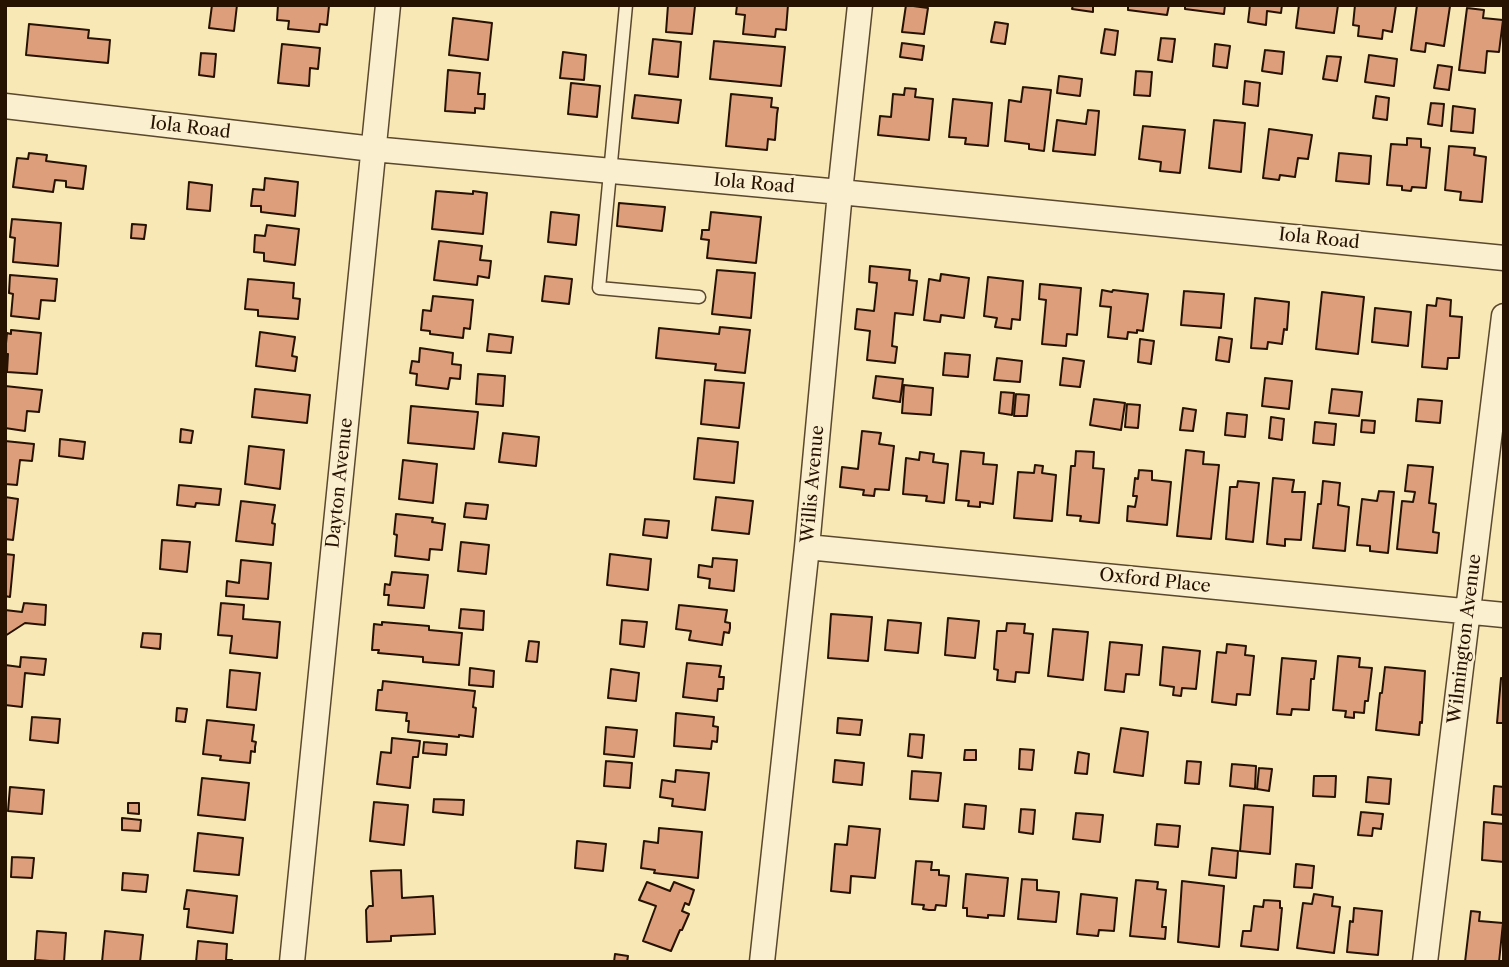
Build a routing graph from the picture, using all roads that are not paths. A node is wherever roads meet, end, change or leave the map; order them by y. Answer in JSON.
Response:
{"nodes":[{"id":1,"x":388,"y":5,"type":"edge"},
{"id":2,"x":626,"y":5,"type":"edge"},
{"id":3,"x":860,"y":5,"type":"edge"},
{"id":4,"x":5,"y":106,"type":"edge"},
{"id":5,"x":373,"y":149,"type":"junction"},
{"id":6,"x":610,"y":170,"type":"junction"},
{"id":7,"x":840,"y":192,"type":"junction"},
{"id":8,"x":1504,"y":258,"type":"edge"},
{"id":9,"x":699,"y":297,"type":"dead end"},
{"id":10,"x":1504,"y":316,"type":"edge"},
{"id":11,"x":807,"y":547,"type":"junction"},
{"id":12,"x":1469,"y":612,"type":"junction"},
{"id":13,"x":1504,"y":615,"type":"edge"},
{"id":14,"x":770,"y":961,"type":"edge"},
{"id":15,"x":292,"y":962,"type":"edge"},
{"id":16,"x":1425,"y":962,"type":"edge"}],
"edges":[{"from":1,"to":5,"type":"street","name":"Dayton Avenue"},
{"from":2,"to":6,"type":"lane"},
{"from":3,"to":7,"type":"street","name":"Willis Avenue"},
{"from":4,"to":5,"type":"street","name":"Iola Road"},
{"from":5,"to":6,"type":"street","name":"Iola Road"},
{"from":5,"to":15,"type":"street","name":"Dayton Avenue"},
{"from":6,"to":7,"type":"street","name":"Iola Road"},
{"from":6,"to":9,"type":"lane"},
{"from":7,"to":8,"type":"street","name":"Iola Road"},
{"from":7,"to":11,"type":"street","name":"Willis Avenue"},
{"from":10,"to":12,"type":"street","name":"Wilmington Avenue"},
{"from":11,"to":12,"type":"street","name":"Oxford Place"},
{"from":11,"to":14,"type":"street","name":"Willis Avenue"},
{"from":12,"to":13,"type":"street","name":"Oxford Place"},
{"from":12,"to":16,"type":"street","name":"Wilmington Avenue"}]}
